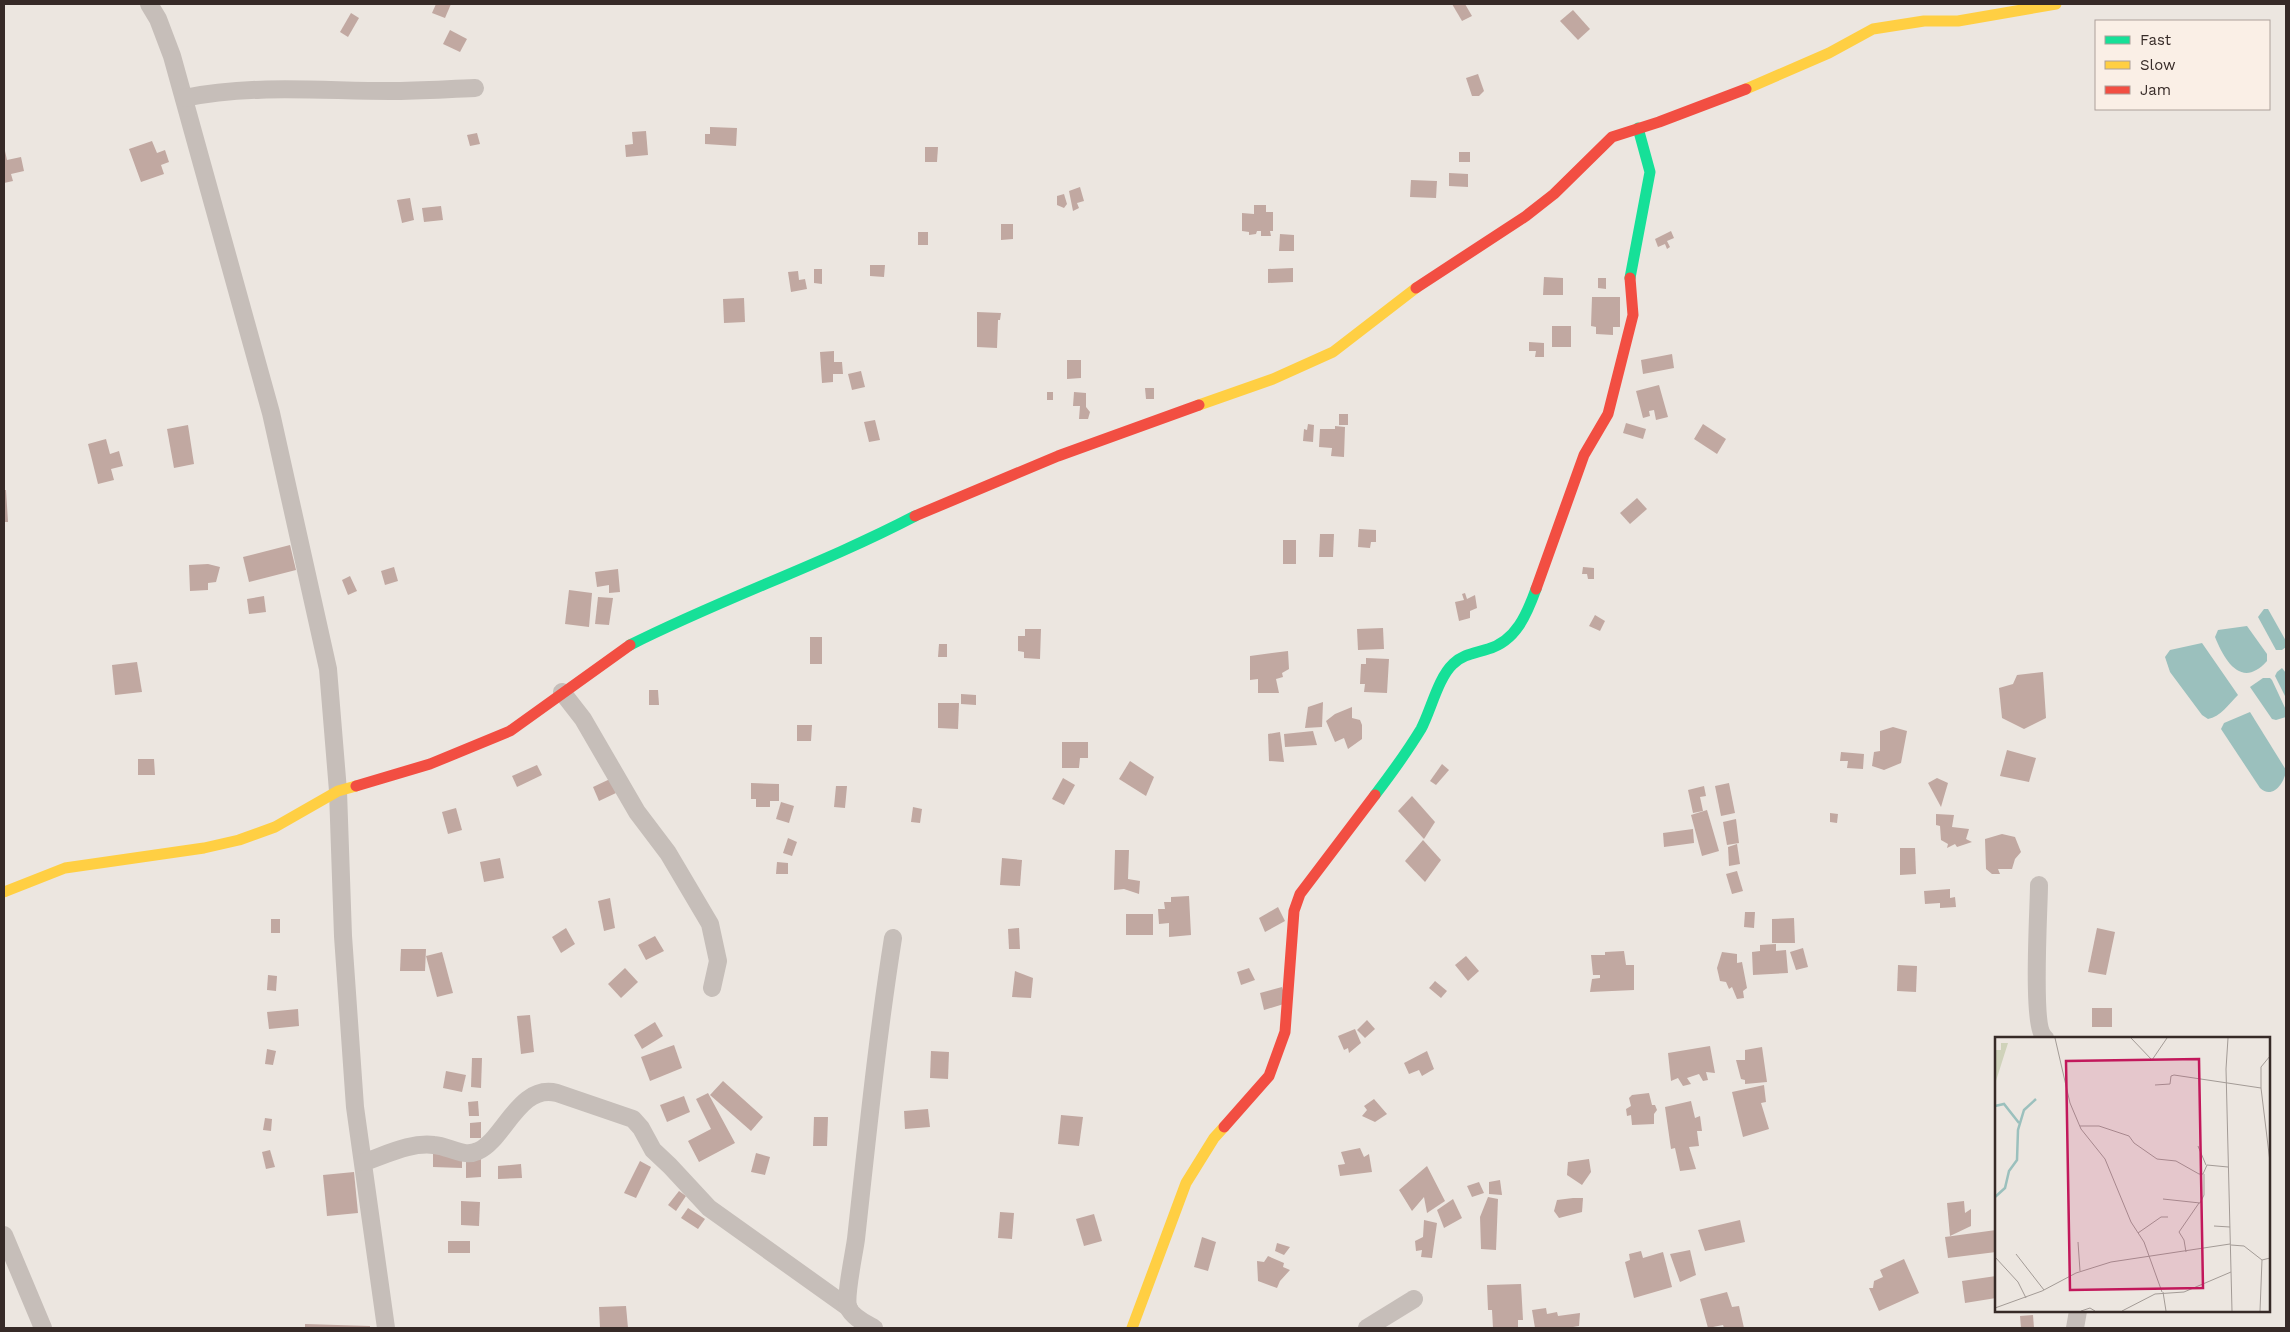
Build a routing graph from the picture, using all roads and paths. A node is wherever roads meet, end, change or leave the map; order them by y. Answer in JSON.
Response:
{"nodes":[{"id":1,"x":149,"y":4,"type":"edge"},
{"id":2,"x":2056,"y":4,"type":"edge"},
{"id":3,"x":475,"y":88,"type":"dead end"},
{"id":4,"x":184,"y":98,"type":"junction"},
{"id":5,"x":1638,"y":128,"type":"junction"},
{"id":6,"x":562,"y":692,"type":"junction"},
{"id":7,"x":338,"y":791,"type":"junction"},
{"id":8,"x":2039,"y":885,"type":"dead end"},
{"id":9,"x":4,"y":892,"type":"edge"},
{"id":10,"x":893,"y":938,"type":"dead end"},
{"id":11,"x":712,"y":988,"type":"dead end"},
{"id":12,"x":2044,"y":1037,"type":"edge"},
{"id":13,"x":364,"y":1162,"type":"junction"},
{"id":14,"x":4,"y":1235,"type":"edge"},
{"id":15,"x":1414,"y":1299,"type":"dead end"},
{"id":16,"x":848,"y":1308,"type":"junction"},
{"id":17,"x":2078,"y":1312,"type":"edge"},
{"id":18,"x":43,"y":1328,"type":"edge"},
{"id":19,"x":386,"y":1328,"type":"edge"},
{"id":20,"x":874,"y":1328,"type":"edge"},
{"id":21,"x":1132,"y":1328,"type":"edge"},
{"id":22,"x":1366,"y":1328,"type":"edge"},
{"id":23,"x":2075,"y":1328,"type":"edge"}],
"edges":[{"from":1,"to":4,"type":"street"},
{"from":2,"to":5,"type":"street"},
{"from":3,"to":4,"type":"street"},
{"from":4,"to":7,"type":"street"},
{"from":5,"to":6,"type":"street"},
{"from":5,"to":21,"type":"street"},
{"from":6,"to":7,"type":"street"},
{"from":6,"to":11,"type":"street"},
{"from":7,"to":9,"type":"street"},
{"from":7,"to":13,"type":"street"},
{"from":8,"to":12,"type":"street"},
{"from":10,"to":16,"type":"street"},
{"from":13,"to":16,"type":"street"},
{"from":13,"to":19,"type":"street"},
{"from":14,"to":18,"type":"street"},
{"from":15,"to":22,"type":"street"},
{"from":16,"to":20,"type":"street"},
{"from":17,"to":23,"type":"street"}]}
